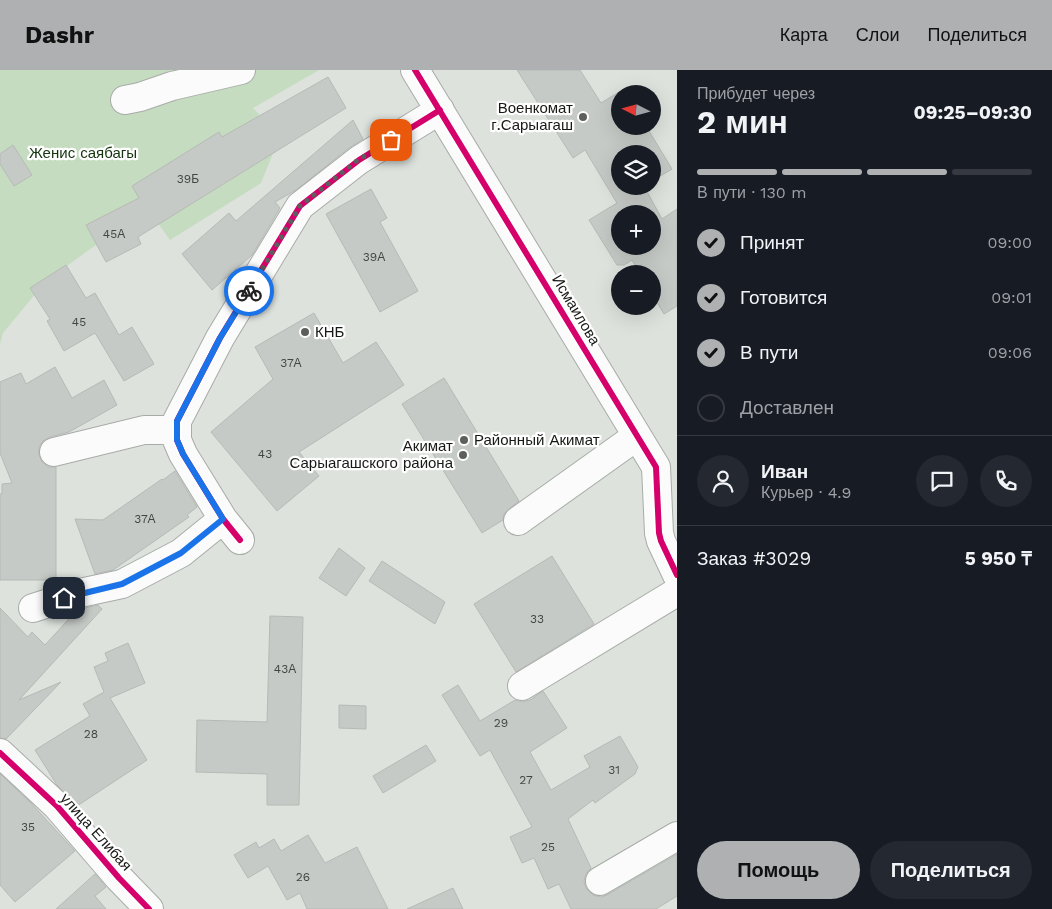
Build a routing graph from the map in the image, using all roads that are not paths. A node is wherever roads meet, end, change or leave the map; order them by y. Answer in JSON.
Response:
{"nodes":[{"id":1,"x":241,"y":70,"type":"edge"},
{"id":2,"x":415,"y":70,"type":"edge"},
{"id":3,"x":124,"y":100,"type":"dead end"},
{"id":4,"x":440,"y":110,"type":"junction"},
{"id":5,"x":176,"y":430,"type":"junction"},
{"id":6,"x":637,"y":436,"type":"junction"},
{"id":7,"x":54,"y":452,"type":"dead end"},
{"id":8,"x":667,"y":472,"type":"edge"},
{"id":9,"x":677,"y":510,"type":"edge"},
{"id":10,"x":223,"y":519,"type":"junction"},
{"id":11,"x":518,"y":521,"type":"dead end"},
{"id":12,"x":240,"y":540,"type":"dead end"},
{"id":13,"x":661,"y":541,"type":"junction"},
{"id":14,"x":677,"y":574,"type":"edge"},
{"id":15,"x":677,"y":592,"type":"edge"},
{"id":16,"x":33,"y":608,"type":"dead end"},
{"id":17,"x":522,"y":686,"type":"dead end"},
{"id":18,"x":0,"y":752,"type":"edge"},
{"id":19,"x":677,"y":836,"type":"edge"},
{"id":20,"x":600,"y":881,"type":"dead end"},
{"id":21,"x":150,"y":909,"type":"edge"}],
"edges":[{"from":1,"to":3,"type":"street"},
{"from":2,"to":4,"type":"street","name":"Исмаилова"},
{"from":4,"to":5,"type":"street"},
{"from":4,"to":6,"type":"street","name":"Исмаилова"},
{"from":5,"to":7,"type":"street"},
{"from":5,"to":10,"type":"street"},
{"from":6,"to":8,"type":"street","name":"Исмаилова"},
{"from":6,"to":11,"type":"street"},
{"from":8,"to":13,"type":"street","name":"Исмаилова"},
{"from":9,"to":13,"type":"street"},
{"from":10,"to":12,"type":"street"},
{"from":10,"to":16,"type":"street"},
{"from":13,"to":14,"type":"street","name":"Исмаилова"},
{"from":15,"to":17,"type":"street"},
{"from":18,"to":21,"type":"street","name":"улица Елибая"},
{"from":19,"to":20,"type":"street"}]}
